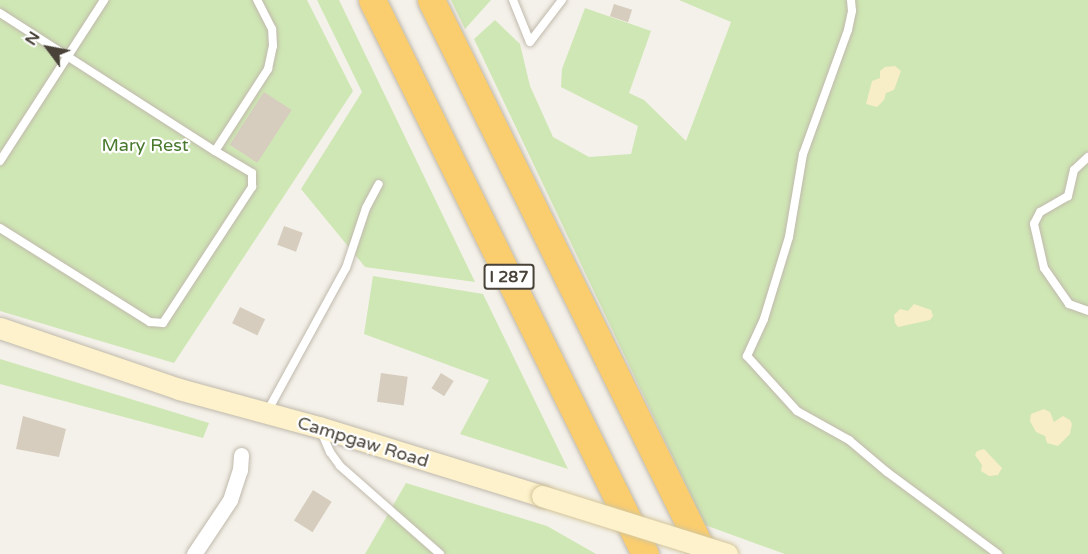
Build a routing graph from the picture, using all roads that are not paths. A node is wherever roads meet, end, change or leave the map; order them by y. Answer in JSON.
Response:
{"nodes":[{"id":1,"x":104,"y":0,"type":"edge"},
{"id":2,"x":257,"y":0,"type":"edge"},
{"id":3,"x":372,"y":0,"type":"edge"},
{"id":4,"x":431,"y":0,"type":"edge"},
{"id":5,"x":513,"y":0,"type":"edge"},
{"id":6,"x":562,"y":0,"type":"edge"},
{"id":7,"x":850,"y":0,"type":"edge"},
{"id":8,"x":0,"y":13,"type":"edge"},
{"id":9,"x":68,"y":57,"type":"junction"},
{"id":10,"x":215,"y":151,"type":"junction"},
{"id":11,"x":1088,"y":157,"type":"edge"},
{"id":12,"x":0,"y":161,"type":"edge"},
{"id":13,"x":379,"y":184,"type":"dead end"},
{"id":14,"x":0,"y":228,"type":"edge"},
{"id":15,"x":1088,"y":311,"type":"edge"},
{"id":16,"x":0,"y":328,"type":"edge"},
{"id":17,"x":266,"y":413,"type":"junction"},
{"id":18,"x":319,"y":427,"type":"junction"},
{"id":19,"x":241,"y":455,"type":"dead end"},
{"id":20,"x":194,"y":554,"type":"edge"},
{"id":21,"x":440,"y":554,"type":"edge"},
{"id":22,"x":645,"y":554,"type":"edge"},
{"id":23,"x":704,"y":554,"type":"edge"},
{"id":24,"x":727,"y":554,"type":"edge"},
{"id":25,"x":998,"y":554,"type":"edge"}],
"edges":[{"from":1,"to":9,"type":"lane"},
{"from":2,"to":10,"type":"lane"},
{"from":3,"to":22,"type":"highway","number":"I 287"},
{"from":4,"to":23,"type":"highway","number":"I 287"},
{"from":5,"to":6,"type":"lane"},
{"from":7,"to":25,"type":"lane"},
{"from":8,"to":9,"type":"lane"},
{"from":9,"to":10,"type":"lane"},
{"from":9,"to":12,"type":"lane"},
{"from":10,"to":14,"type":"lane"},
{"from":11,"to":15,"type":"lane"},
{"from":13,"to":17,"type":"lane"},
{"from":16,"to":17,"type":"main road","name":"Campgaw Road"},
{"from":17,"to":18,"type":"main road","name":"Campgaw Road"},
{"from":18,"to":21,"type":"lane"},
{"from":18,"to":24,"type":"main road","name":"Campgaw Road","bridge":true},
{"from":19,"to":20,"type":"street"}]}
